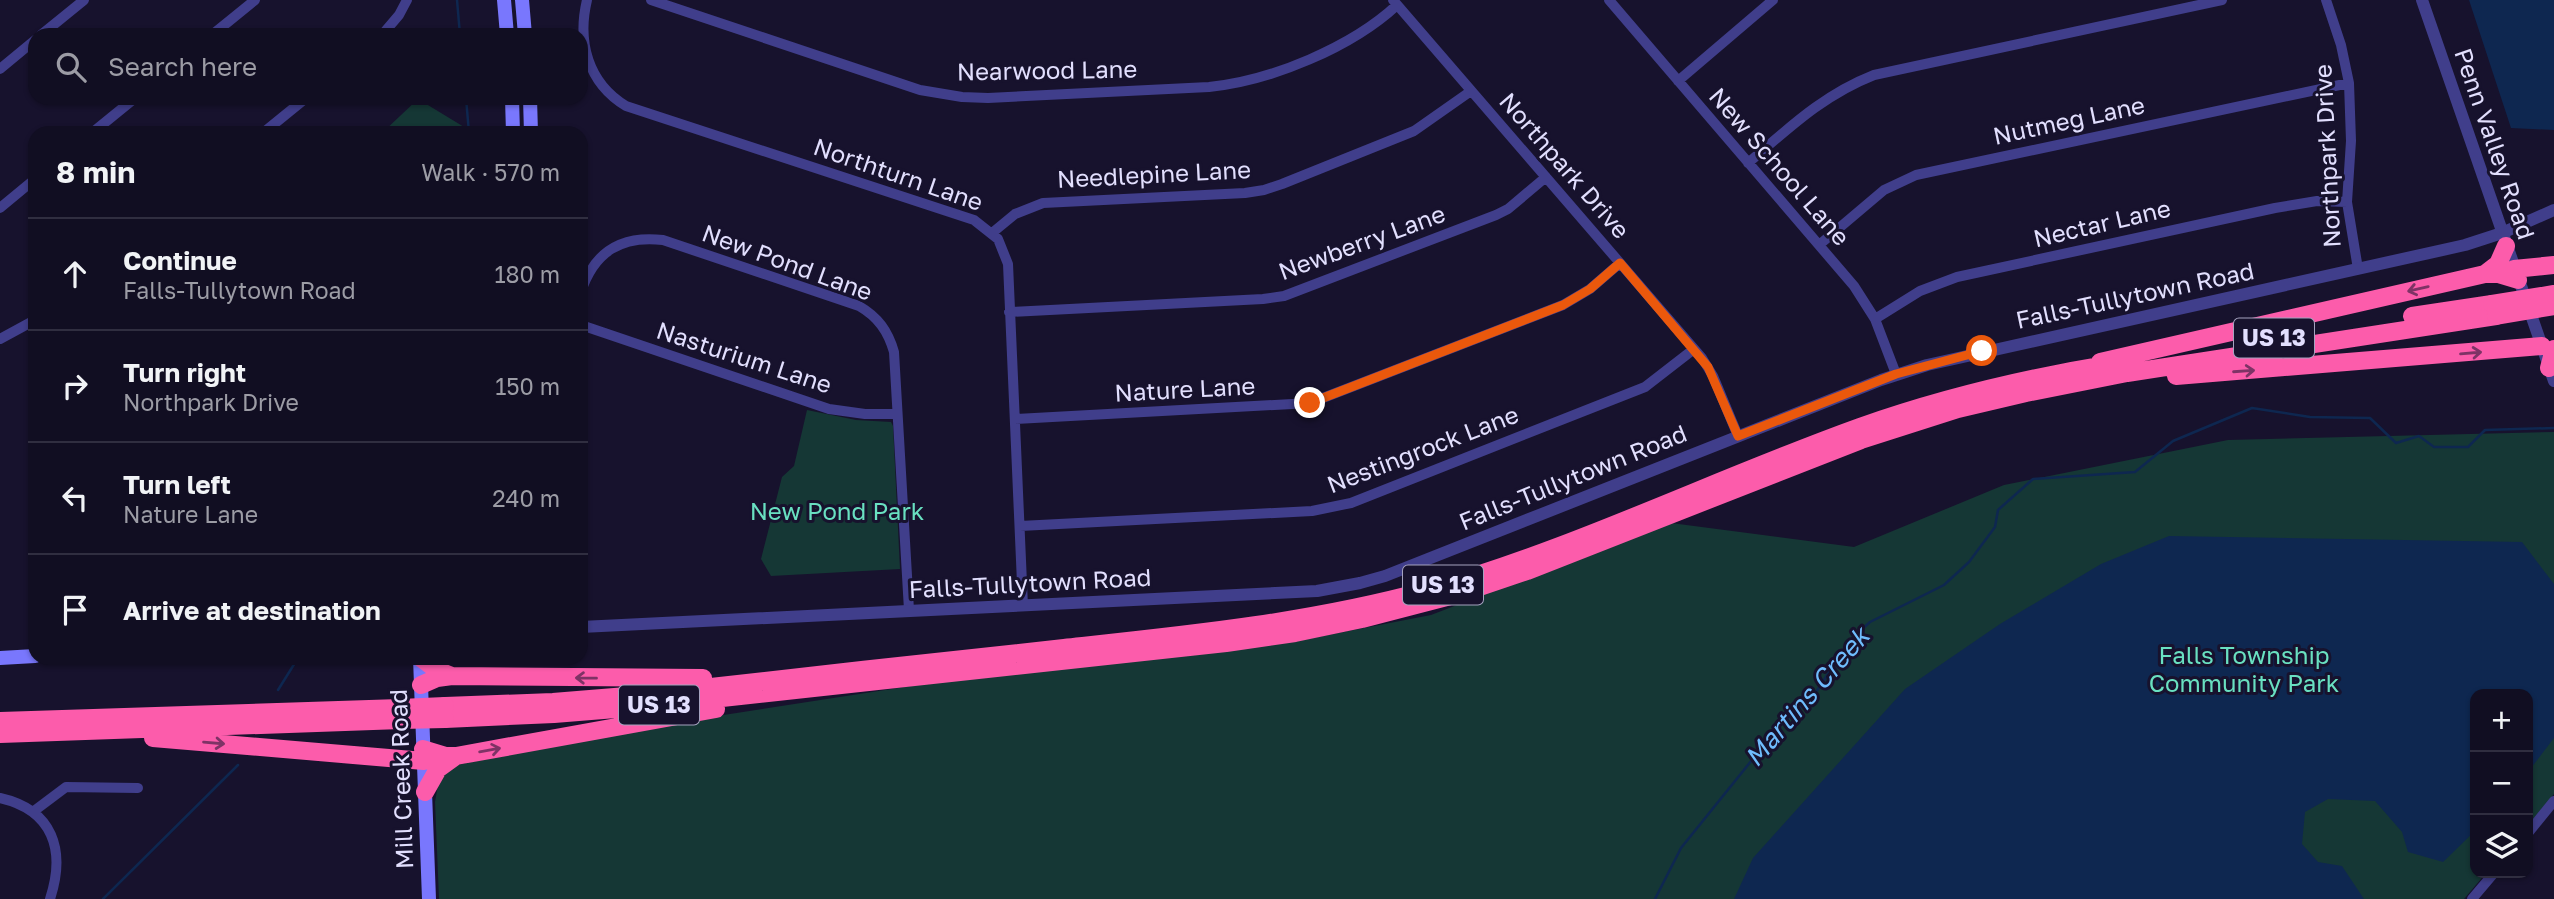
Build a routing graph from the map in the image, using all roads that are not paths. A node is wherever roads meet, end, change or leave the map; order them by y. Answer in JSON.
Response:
{"nodes":[{"id":1,"x":84,"y":0,"type":"edge"},
{"id":2,"x":256,"y":0,"type":"edge"},
{"id":3,"x":407,"y":0,"type":"edge"},
{"id":4,"x":504,"y":0,"type":"edge"},
{"id":5,"x":522,"y":0,"type":"edge"},
{"id":6,"x":587,"y":0,"type":"edge"},
{"id":7,"x":651,"y":0,"type":"edge"},
{"id":8,"x":1609,"y":0,"type":"edge"},
{"id":9,"x":1773,"y":0,"type":"edge"},
{"id":10,"x":2222,"y":0,"type":"edge"},
{"id":11,"x":2326,"y":0,"type":"edge"},
{"id":12,"x":2421,"y":0,"type":"edge"},
{"id":13,"x":1395,"y":3,"type":"edge"},
{"id":14,"x":50,"y":28,"type":"edge"},
{"id":15,"x":221,"y":28,"type":"edge"},
{"id":16,"x":388,"y":28,"type":"edge"},
{"id":17,"x":506,"y":28,"type":"edge"},
{"id":18,"x":524,"y":28,"type":"edge"},
{"id":19,"x":583,"y":28,"type":"edge"},
{"id":20,"x":28,"y":46,"type":"edge"},
{"id":21,"x":588,"y":59,"type":"edge"},
{"id":22,"x":0,"y":69,"type":"edge"},
{"id":23,"x":1678,"y":81,"type":"junction"},
{"id":24,"x":2349,"y":83,"type":"junction"},
{"id":25,"x":1471,"y":91,"type":"junction"},
{"id":26,"x":126,"y":105,"type":"edge"},
{"id":27,"x":297,"y":105,"type":"edge"},
{"id":28,"x":512,"y":105,"type":"edge"},
{"id":29,"x":530,"y":105,"type":"edge"},
{"id":30,"x":101,"y":126,"type":"edge"},
{"id":31,"x":272,"y":126,"type":"edge"},
{"id":32,"x":513,"y":126,"type":"edge"},
{"id":33,"x":531,"y":126,"type":"edge"},
{"id":34,"x":1748,"y":163,"type":"junction"},
{"id":35,"x":1546,"y":177,"type":"junction"},
{"id":36,"x":28,"y":185,"type":"edge"},
{"id":37,"x":2347,"y":202,"type":"junction"},
{"id":38,"x":0,"y":208,"type":"edge"},
{"id":39,"x":2554,"y":210,"type":"edge"},
{"id":40,"x":992,"y":233,"type":"junction"},
{"id":41,"x":2504,"y":239,"type":"junction"},
{"id":42,"x":1819,"y":244,"type":"junction"},
{"id":43,"x":1620,"y":263,"type":"junction"},
{"id":44,"x":2554,"y":265,"type":"edge"},
{"id":45,"x":2358,"y":269,"type":"junction"},
{"id":46,"x":2485,"y":274,"type":"junction"},
{"id":47,"x":2516,"y":274,"type":"junction"},
{"id":48,"x":588,"y":276,"type":"edge"},
{"id":49,"x":2554,"y":294,"type":"edge"},
{"id":50,"x":2554,"y":306,"type":"edge"},
{"id":51,"x":2494,"y":310,"type":"junction"},
{"id":52,"x":1009,"y":312,"type":"junction"},
{"id":53,"x":1875,"y":318,"type":"junction"},
{"id":54,"x":28,"y":324,"type":"edge"},
{"id":55,"x":588,"y":327,"type":"edge"},
{"id":56,"x":0,"y":340,"type":"edge"},
{"id":57,"x":2547,"y":342,"type":"edge"},
{"id":58,"x":1694,"y":349,"type":"junction"},
{"id":59,"x":2127,"y":373,"type":"junction"},
{"id":60,"x":1896,"y":374,"type":"junction"},
{"id":61,"x":2056,"y":374,"type":"junction"},
{"id":62,"x":2552,"y":375,"type":"edge"},
{"id":63,"x":897,"y":414,"type":"junction"},
{"id":64,"x":1015,"y":419,"type":"junction"},
{"id":65,"x":1738,"y":436,"type":"junction"},
{"id":66,"x":1020,"y":526,"type":"junction"},
{"id":67,"x":1023,"y":606,"type":"junction"},
{"id":68,"x":909,"y":610,"type":"junction"},
{"id":69,"x":588,"y":627,"type":"edge"},
{"id":70,"x":28,"y":656,"type":"edge"},
{"id":71,"x":0,"y":658,"type":"edge"},
{"id":72,"x":421,"y":665,"type":"edge"},
{"id":73,"x":430,"y":665,"type":"edge"},
{"id":74,"x":453,"y":676,"type":"junction"},
{"id":75,"x":801,"y":677,"type":"junction"},
{"id":76,"x":872,"y":681,"type":"junction"},
{"id":77,"x":421,"y":685,"type":"junction"},
{"id":78,"x":445,"y":712,"type":"junction"},
{"id":79,"x":400,"y":714,"type":"junction"},
{"id":80,"x":0,"y":721,"type":"edge"},
{"id":81,"x":72,"y":731,"type":"junction"},
{"id":82,"x":0,"y":734,"type":"edge"},
{"id":83,"x":424,"y":755,"type":"junction"},
{"id":84,"x":456,"y":756,"type":"junction"},
{"id":85,"x":138,"y":788,"type":"dead end"},
{"id":86,"x":425,"y":792,"type":"junction"},
{"id":87,"x":0,"y":798,"type":"edge"},
{"id":88,"x":2554,"y":801,"type":"edge"},
{"id":89,"x":34,"y":811,"type":"junction"},
{"id":90,"x":2533,"y":827,"type":"edge"},
{"id":91,"x":2490,"y":878,"type":"edge"},
{"id":92,"x":50,"y":899,"type":"edge"},
{"id":93,"x":429,"y":899,"type":"edge"},
{"id":94,"x":2472,"y":899,"type":"edge"}],
"edges":[{"from":1,"to":14,"type":"street"},
{"from":2,"to":15,"type":"street"},
{"from":3,"to":16,"type":"street"},
{"from":4,"to":17,"type":"main road"},
{"from":5,"to":18,"type":"main road"},
{"from":6,"to":19,"type":"street","name":"Northturn Lane"},
{"from":7,"to":13,"type":"street","name":"Nearwood Lane"},
{"from":8,"to":23,"type":"street","name":"New School Lane"},
{"from":9,"to":23,"type":"street"},
{"from":10,"to":34,"type":"street"},
{"from":11,"to":24,"type":"street","name":"Northpark Drive"},
{"from":12,"to":41,"type":"street","name":"Penn Valley Road"},
{"from":13,"to":25,"type":"street","name":"Northpark Drive"},
{"from":20,"to":22,"type":"street"},
{"from":21,"to":40,"type":"street","name":"Northturn Lane"},
{"from":23,"to":34,"type":"street","name":"New School Lane"},
{"from":24,"to":37,"type":"street","name":"Northpark Drive"},
{"from":24,"to":42,"type":"street","name":"Nutmeg Lane"},
{"from":25,"to":35,"type":"street","name":"Northpark Drive"},
{"from":25,"to":40,"type":"street","name":"Needlepine Lane"},
{"from":26,"to":30,"type":"street"},
{"from":27,"to":31,"type":"street"},
{"from":28,"to":32,"type":"main road"},
{"from":29,"to":33,"type":"main road"},
{"from":34,"to":42,"type":"street","name":"New School Lane"},
{"from":35,"to":43,"type":"street","name":"Northpark Drive"},
{"from":35,"to":52,"type":"street","name":"Newberry Lane"},
{"from":36,"to":38,"type":"street"},
{"from":37,"to":45,"type":"street","name":"Northpark Drive"},
{"from":37,"to":53,"type":"street","name":"Nectar Lane"},
{"from":39,"to":41,"type":"street","name":"Falls-Tullytown Road"},
{"from":40,"to":52,"type":"street","name":"Northturn Lane"},
{"from":41,"to":45,"type":"street","name":"Falls-Tullytown Road"},
{"from":41,"to":46,"type":"highway"},
{"from":41,"to":47,"type":"street","name":"Penn Valley Road"},
{"from":42,"to":53,"type":"street","name":"New School Lane"},
{"from":43,"to":58,"type":"street","name":"Northpark Drive"},
{"from":43,"to":64,"type":"street","name":"Nature Lane"},
{"from":44,"to":47,"type":"highway"},
{"from":45,"to":60,"type":"street","name":"Falls-Tullytown Road"},
{"from":46,"to":47,"type":"highway"},
{"from":46,"to":61,"type":"highway","one_way":true},
{"from":47,"to":57,"type":"street","name":"Penn Valley Road"},
{"from":48,"to":63,"type":"street","name":"New Pond Lane"},
{"from":49,"to":51,"type":"highway","number":"US 13","bridge":true},
{"from":50,"to":51,"type":"highway","number":"US 13","bridge":true},
{"from":51,"to":59,"type":"highway","number":"US 13"},
{"from":51,"to":61,"type":"highway","number":"US 13"},
{"from":52,"to":64,"type":"street","name":"Northturn Lane"},
{"from":53,"to":60,"type":"street","name":"New School Lane"},
{"from":54,"to":56,"type":"street"},
{"from":55,"to":63,"type":"street","name":"Nasturium Lane"},
{"from":59,"to":57,"type":"highway","one_way":true},
{"from":57,"to":62,"type":"highway"},
{"from":58,"to":65,"type":"street","name":"Northpark Drive"},
{"from":58,"to":66,"type":"street","name":"Nestingrock Lane"},
{"from":59,"to":76,"type":"highway","number":"US 13"},
{"from":60,"to":65,"type":"street","name":"Falls-Tullytown Road"},
{"from":61,"to":75,"type":"highway","number":"US 13"},
{"from":63,"to":68,"type":"street","name":"New Pond Lane"},
{"from":64,"to":66,"type":"street","name":"Northturn Lane"},
{"from":65,"to":67,"type":"street","name":"Falls-Tullytown Road"},
{"from":66,"to":67,"type":"street","name":"Northturn Lane"},
{"from":67,"to":68,"type":"street","name":"Falls-Tullytown Road"},
{"from":68,"to":69,"type":"street","name":"Falls-Tullytown Road"},
{"from":70,"to":71,"type":"main road"},
{"from":72,"to":77,"type":"main road","name":"Mill Creek Road"},
{"from":73,"to":74,"type":"highway"},
{"from":75,"to":74,"type":"highway","one_way":true},
{"from":74,"to":77,"type":"highway"},
{"from":75,"to":78,"type":"highway","number":"US 13"},
{"from":76,"to":78,"type":"highway","number":"US 13"},
{"from":84,"to":76,"type":"highway","one_way":true},
{"from":77,"to":83,"type":"main road","name":"Mill Creek Road"},
{"from":78,"to":79,"type":"highway","number":"US 13","bridge":true},
{"from":79,"to":80,"type":"highway","number":"US 13"},
{"from":79,"to":81,"type":"highway","number":"US 13"},
{"from":81,"to":82,"type":"highway","number":"US 13"},
{"from":81,"to":83,"type":"highway","one_way":true},
{"from":83,"to":84,"type":"highway"},
{"from":83,"to":86,"type":"main road","name":"Mill Creek Road"},
{"from":84,"to":86,"type":"highway"},
{"from":85,"to":89,"type":"street"},
{"from":86,"to":93,"type":"main road","name":"Mill Creek Road"},
{"from":87,"to":89,"type":"street"},
{"from":88,"to":90,"type":"street"},
{"from":89,"to":92,"type":"street"},
{"from":91,"to":94,"type":"street"}]}
